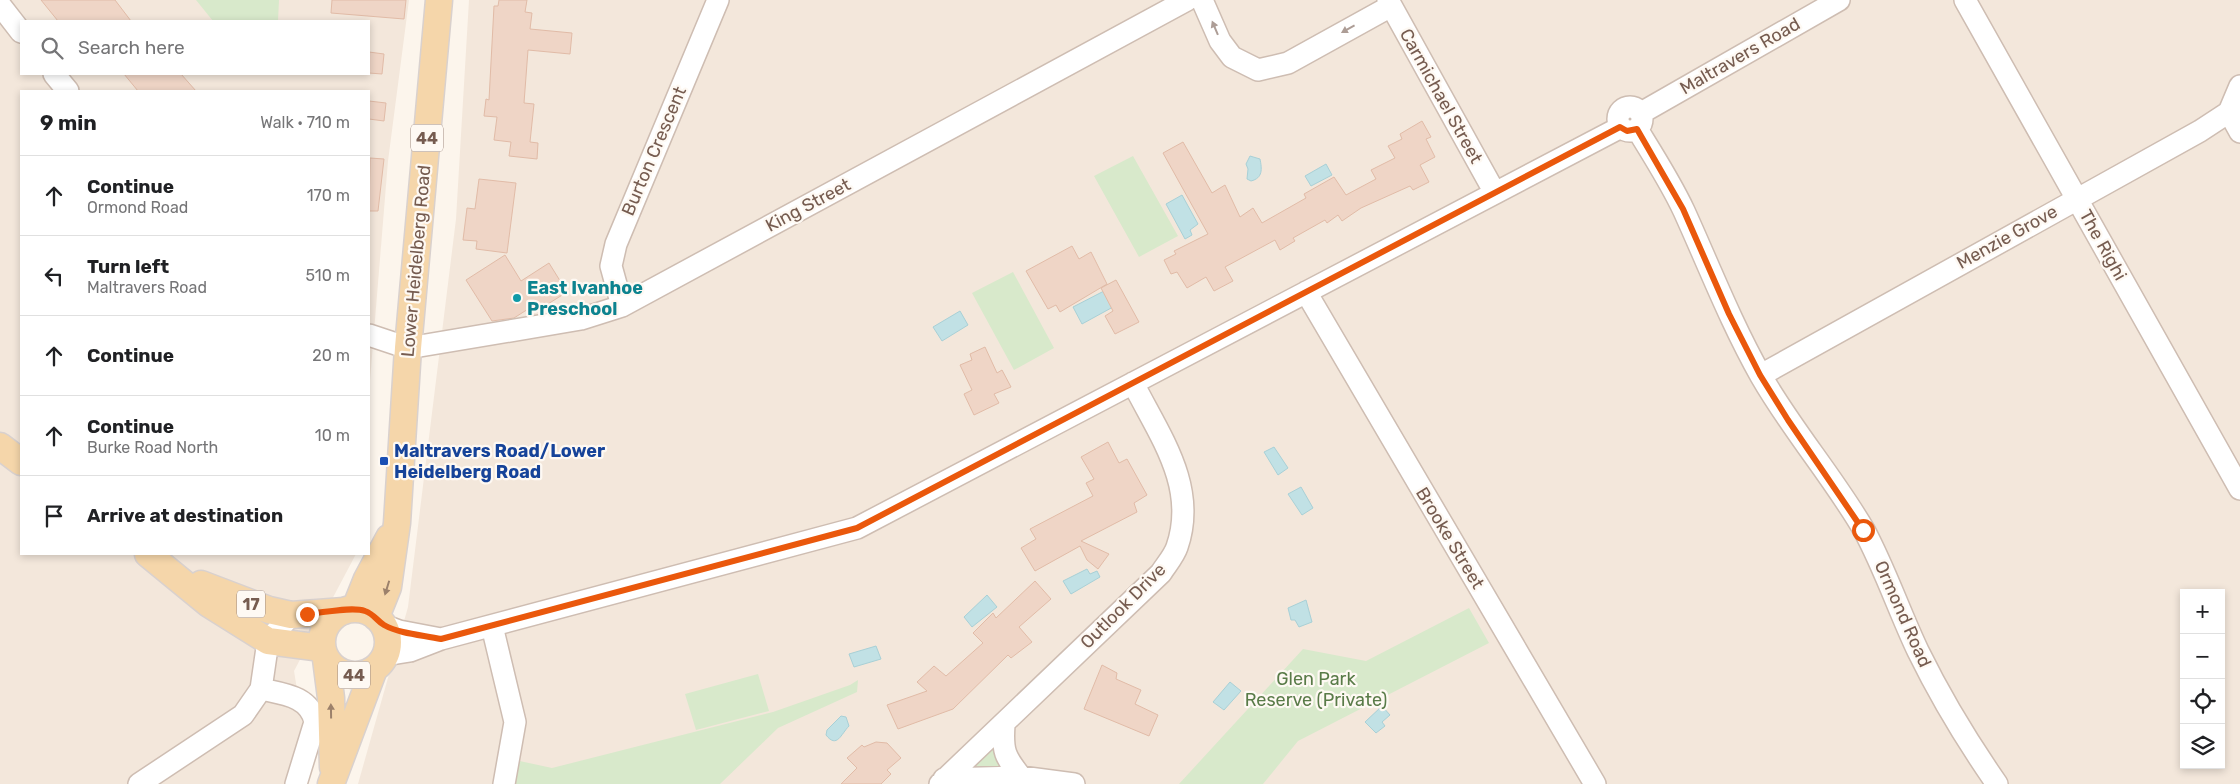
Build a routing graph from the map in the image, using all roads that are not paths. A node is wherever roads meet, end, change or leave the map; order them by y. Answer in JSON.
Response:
{"nodes":[{"id":1,"x":439,"y":0,"type":"edge"},
{"id":2,"x":718,"y":0,"type":"edge"},
{"id":3,"x":1187,"y":0,"type":"edge"},
{"id":4,"x":1202,"y":0,"type":"edge"},
{"id":5,"x":1839,"y":0,"type":"edge"},
{"id":6,"x":1965,"y":0,"type":"edge"},
{"id":7,"x":1390,"y":3,"type":"edge"},
{"id":8,"x":0,"y":5,"type":"edge"},
{"id":9,"x":20,"y":31,"type":"edge"},
{"id":10,"x":55,"y":75,"type":"edge"},
{"id":11,"x":2240,"y":86,"type":"edge"},
{"id":12,"x":67,"y":90,"type":"edge"},
{"id":13,"x":2229,"y":112,"type":"junction"},
{"id":14,"x":1633,"y":123,"type":"junction"},
{"id":15,"x":2240,"y":132,"type":"edge"},
{"id":16,"x":1495,"y":193,"type":"junction"},
{"id":17,"x":2077,"y":198,"type":"junction"},
{"id":18,"x":1306,"y":292,"type":"junction"},
{"id":19,"x":622,"y":306,"type":"junction"},
{"id":20,"x":370,"y":335,"type":"edge"},
{"id":21,"x":408,"y":348,"type":"junction"},
{"id":22,"x":1760,"y":375,"type":"junction"},
{"id":23,"x":1133,"y":383,"type":"junction"},
{"id":24,"x":0,"y":446,"type":"edge"},
{"id":25,"x":0,"y":461,"type":"edge"},
{"id":26,"x":20,"y":462,"type":"edge"},
{"id":27,"x":20,"y":463,"type":"edge"},
{"id":28,"x":2240,"y":490,"type":"edge"},
{"id":29,"x":156,"y":560,"type":"edge"},
{"id":30,"x":291,"y":615,"type":"junction"},
{"id":31,"x":364,"y":615,"type":"junction"},
{"id":32,"x":492,"y":626,"type":"junction"},
{"id":33,"x":441,"y":639,"type":"junction"},
{"id":34,"x":268,"y":641,"type":"junction"},
{"id":35,"x":324,"y":653,"type":"junction"},
{"id":36,"x":380,"y":662,"type":"junction"},
{"id":37,"x":261,"y":689,"type":"junction"},
{"id":38,"x":1004,"y":725,"type":"junction"},
{"id":39,"x":1021,"y":777,"type":"junction"},
{"id":40,"x":332,"y":781,"type":"edge"},
{"id":41,"x":942,"y":782,"type":"edge"},
{"id":42,"x":139,"y":784,"type":"edge"},
{"id":43,"x":296,"y":784,"type":"edge"},
{"id":44,"x":504,"y":784,"type":"edge"},
{"id":45,"x":1074,"y":784,"type":"edge"},
{"id":46,"x":1595,"y":784,"type":"edge"},
{"id":47,"x":1997,"y":784,"type":"edge"}],
"edges":[{"from":1,"to":21,"type":"main road","name":"Lower Heidelberg Road","number":"44"},
{"from":2,"to":19,"type":"street","name":"Burton Crescent"},
{"from":3,"to":19,"type":"street","name":"King Street"},
{"from":7,"to":4,"type":"street","one_way":true},
{"from":5,"to":14,"type":"street","name":"Maltravers Road"},
{"from":6,"to":17,"type":"street","name":"The Righi"},
{"from":7,"to":16,"type":"street","name":"Carmichael Street"},
{"from":8,"to":9,"type":"street"},
{"from":10,"to":12,"type":"street"},
{"from":11,"to":13,"type":"street"},
{"from":13,"to":15,"type":"street"},
{"from":13,"to":17,"type":"street","name":"Menzie Grove"},
{"from":14,"to":16,"type":"street","name":"Maltravers Road"},
{"from":14,"to":22,"type":"street","name":"Ormond Road"},
{"from":16,"to":18,"type":"street","name":"Maltravers Road"},
{"from":17,"to":22,"type":"street","name":"Menzie Grove"},
{"from":17,"to":28,"type":"street","name":"The Righi"},
{"from":18,"to":23,"type":"street","name":"Maltravers Road"},
{"from":18,"to":46,"type":"street","name":"Brooke Street"},
{"from":19,"to":21,"type":"street","name":"King Street"},
{"from":20,"to":21,"type":"street"},
{"from":21,"to":31,"type":"main road","name":"Lower Heidelberg Road","number":"44"},
{"from":22,"to":47,"type":"street","name":"Ormond Road"},
{"from":23,"to":32,"type":"street","name":"Maltravers Road"},
{"from":23,"to":38,"type":"street","name":"Outlook Drive"},
{"from":24,"to":26,"type":"main road"},
{"from":25,"to":27,"type":"street"},
{"from":29,"to":30,"type":"main road","number":"17"},
{"from":29,"to":34,"type":"main road","number":"17"},
{"from":30,"to":31,"type":"main road","number":"17"},
{"from":30,"to":34,"type":"street"},
{"from":31,"to":33,"type":"street","name":"Maltravers Road"},
{"from":31,"to":35,"type":"main road","number":"44"},
{"from":31,"to":36,"type":"main road","number":"44"},
{"from":32,"to":33,"type":"street","name":"Maltravers Road"},
{"from":32,"to":44,"type":"street"},
{"from":33,"to":36,"type":"street","name":"Maltravers Road"},
{"from":34,"to":35,"type":"main road","number":"17"},
{"from":34,"to":37,"type":"street"},
{"from":35,"to":36,"type":"main road","number":"44"},
{"from":40,"to":35,"type":"main road","number":"44","one_way":true},
{"from":36,"to":40,"type":"main road","number":"44"},
{"from":37,"to":42,"type":"street"},
{"from":37,"to":43,"type":"street"},
{"from":38,"to":39,"type":"street"},
{"from":38,"to":41,"type":"street","name":"Outlook Drive"},
{"from":39,"to":41,"type":"street"},
{"from":39,"to":45,"type":"street"}]}
